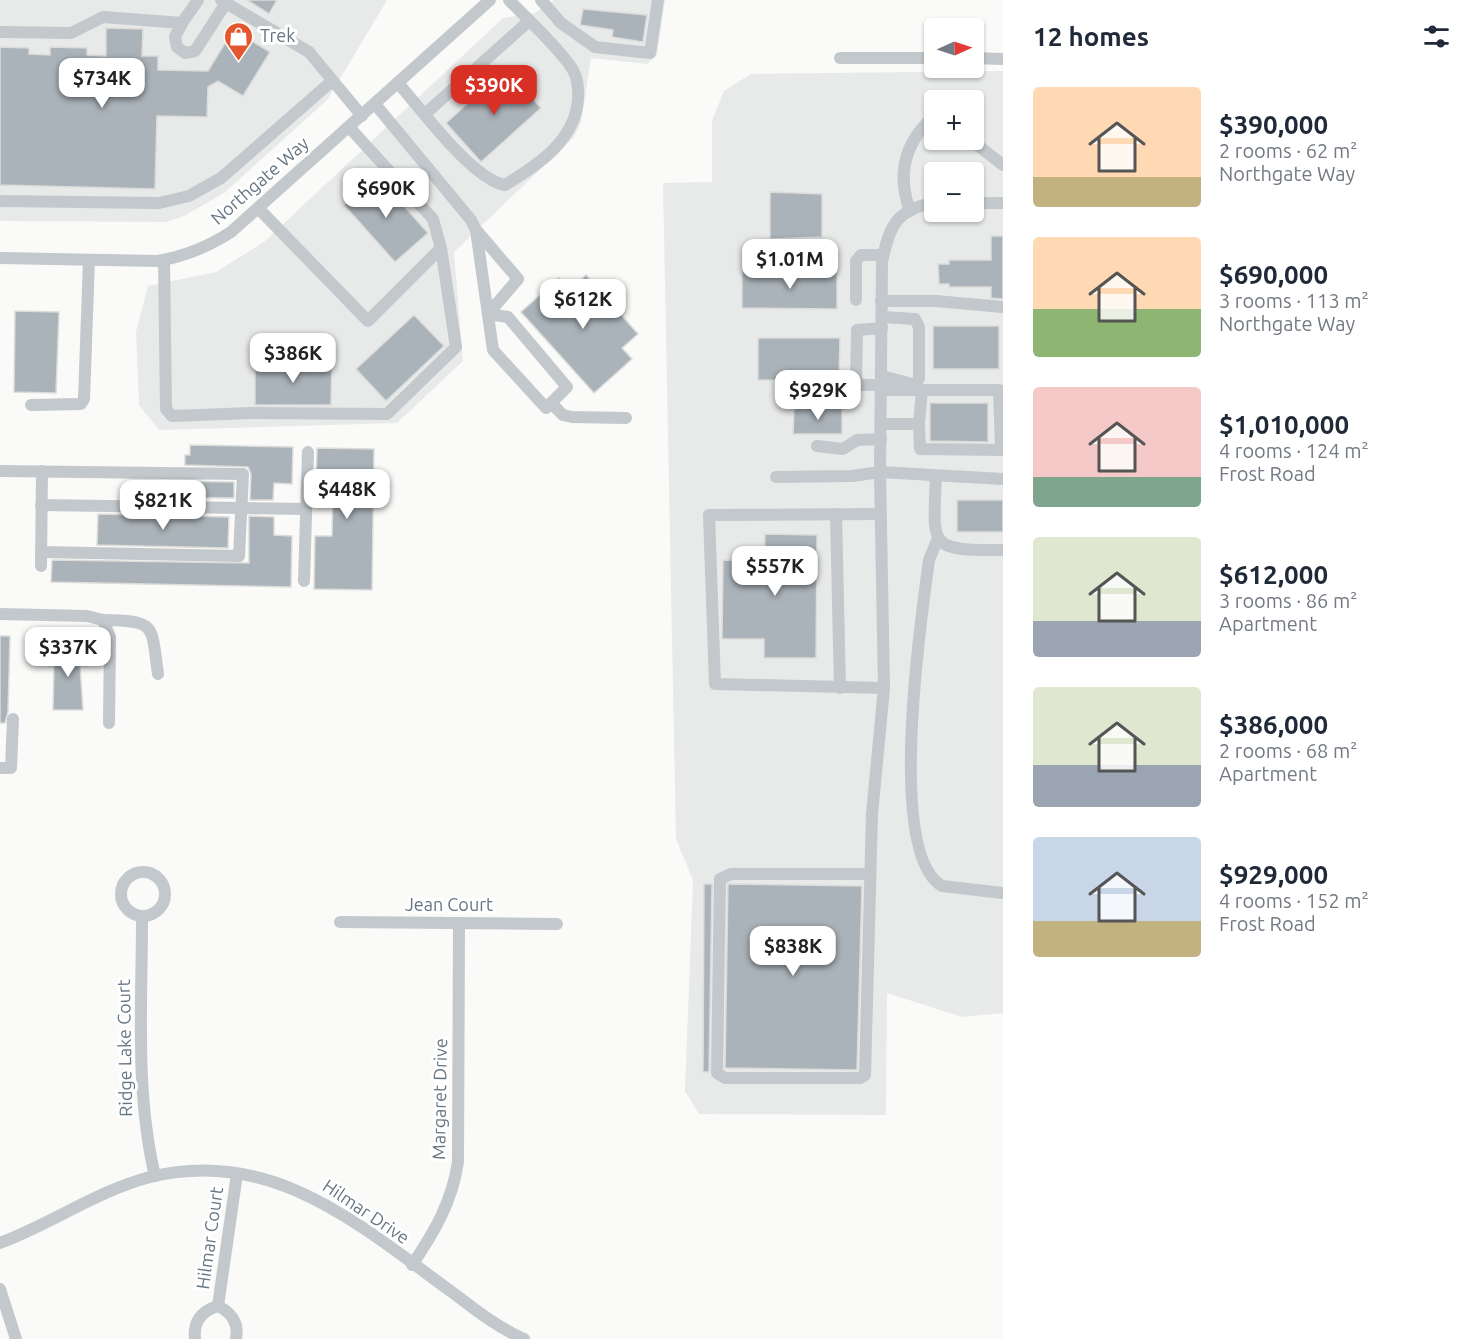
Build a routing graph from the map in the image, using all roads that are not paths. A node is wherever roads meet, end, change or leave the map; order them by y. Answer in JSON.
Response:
{"nodes":[{"id":1,"x":198,"y":0,"type":"edge"},
{"id":2,"x":490,"y":0,"type":"edge"},
{"id":3,"x":509,"y":0,"type":"edge"},
{"id":4,"x":541,"y":0,"type":"edge"},
{"id":5,"x":658,"y":0,"type":"edge"},
{"id":6,"x":224,"y":2,"type":"edge"},
{"id":7,"x":529,"y":21,"type":"junction"},
{"id":8,"x":183,"y":22,"type":"junction"},
{"id":9,"x":0,"y":32,"type":"edge"},
{"id":10,"x":840,"y":58,"type":"dead end"},
{"id":11,"x":924,"y":58,"type":"edge"},
{"id":12,"x":984,"y":58,"type":"edge"},
{"id":13,"x":1003,"y":58,"type":"edge"},
{"id":14,"x":332,"y":81,"type":"junction"},
{"id":15,"x":398,"y":83,"type":"junction"},
{"id":16,"x":375,"y":104,"type":"junction"},
{"id":17,"x":425,"y":114,"type":"junction"},
{"id":18,"x":362,"y":116,"type":"junction"},
{"id":19,"x":924,"y":126,"type":"edge"},
{"id":20,"x":349,"y":127,"type":"junction"},
{"id":21,"x":984,"y":150,"type":"edge"},
{"id":22,"x":1003,"y":165,"type":"edge"},
{"id":23,"x":0,"y":201,"type":"edge"},
{"id":24,"x":984,"y":203,"type":"edge"},
{"id":25,"x":1003,"y":203,"type":"edge"},
{"id":26,"x":924,"y":206,"type":"edge"},
{"id":27,"x":258,"y":208,"type":"junction"},
{"id":28,"x":910,"y":211,"type":"junction"},
{"id":29,"x":476,"y":230,"type":"junction"},
{"id":30,"x":441,"y":248,"type":"junction"},
{"id":31,"x":883,"y":255,"type":"junction"},
{"id":32,"x":0,"y":258,"type":"edge"},
{"id":33,"x":89,"y":260,"type":"junction"},
{"id":34,"x":164,"y":260,"type":"junction"},
{"id":35,"x":856,"y":300,"type":"dead end"},
{"id":36,"x":881,"y":301,"type":"junction"},
{"id":37,"x":1003,"y":306,"type":"edge"},
{"id":38,"x":488,"y":314,"type":"junction"},
{"id":39,"x":882,"y":323,"type":"junction"},
{"id":40,"x":882,"y":383,"type":"junction"},
{"id":41,"x":922,"y":390,"type":"junction"},
{"id":42,"x":551,"y":403,"type":"junction"},
{"id":43,"x":31,"y":405,"type":"dead end"},
{"id":44,"x":626,"y":418,"type":"dead end"},
{"id":45,"x":882,"y":424,"type":"junction"},
{"id":46,"x":919,"y":424,"type":"junction"},
{"id":47,"x":881,"y":439,"type":"junction"},
{"id":48,"x":817,"y":446,"type":"dead end"},
{"id":49,"x":308,"y":452,"type":"dead end"},
{"id":50,"x":0,"y":471,"type":"edge"},
{"id":51,"x":42,"y":471,"type":"junction"},
{"id":52,"x":880,"y":472,"type":"junction"},
{"id":53,"x":936,"y":476,"type":"junction"},
{"id":54,"x":776,"y":477,"type":"dead end"},
{"id":55,"x":1003,"y":478,"type":"edge"},
{"id":56,"x":41,"y":505,"type":"junction"},
{"id":57,"x":241,"y":508,"type":"junction"},
{"id":58,"x":306,"y":508,"type":"junction"},
{"id":59,"x":836,"y":514,"type":"junction"},
{"id":60,"x":881,"y":514,"type":"junction"},
{"id":61,"x":938,"y":538,"type":"junction"},
{"id":62,"x":1003,"y":550,"type":"edge"},
{"id":63,"x":41,"y":552,"type":"junction"},
{"id":64,"x":41,"y":566,"type":"dead end"},
{"id":65,"x":304,"y":581,"type":"dead end"},
{"id":66,"x":0,"y":614,"type":"edge"},
{"id":67,"x":103,"y":620,"type":"junction"},
{"id":68,"x":158,"y":674,"type":"dead end"},
{"id":69,"x":840,"y":688,"type":"junction"},
{"id":70,"x":884,"y":688,"type":"junction"},
{"id":71,"x":13,"y":719,"type":"dead end"},
{"id":72,"x":109,"y":723,"type":"dead end"},
{"id":73,"x":0,"y":768,"type":"edge"},
{"id":74,"x":870,"y":874,"type":"junction"},
{"id":75,"x":1003,"y":893,"type":"edge"},
{"id":76,"x":142,"y":918,"type":"dead end"},
{"id":77,"x":340,"y":922,"type":"dead end"},
{"id":78,"x":459,"y":923,"type":"junction"},
{"id":79,"x":557,"y":924,"type":"dead end"},
{"id":80,"x":237,"y":1174,"type":"junction"},
{"id":81,"x":155,"y":1176,"type":"junction"},
{"id":82,"x":0,"y":1243,"type":"edge"},
{"id":83,"x":412,"y":1265,"type":"junction"},
{"id":84,"x":0,"y":1289,"type":"edge"},
{"id":85,"x":218,"y":1306,"type":"junction"},
{"id":86,"x":16,"y":1339,"type":"edge"},
{"id":87,"x":195,"y":1339,"type":"edge"},
{"id":88,"x":236,"y":1339,"type":"edge"},
{"id":89,"x":524,"y":1339,"type":"edge"}],
"edges":[{"from":1,"to":8,"type":"street"},
{"from":2,"to":15,"type":"street","name":"Northgate Way"},
{"from":3,"to":7,"type":"street"},
{"from":4,"to":5,"type":"street"},
{"from":6,"to":8,"type":"street"},
{"from":6,"to":14,"type":"street"},
{"from":7,"to":17,"type":"street"},
{"from":7,"to":17,"type":"street"},
{"from":8,"to":9,"type":"street"},
{"from":10,"to":11,"type":"street"},
{"from":12,"to":13,"type":"street"},
{"from":14,"to":18,"type":"street"},
{"from":14,"to":23,"type":"street"},
{"from":15,"to":16,"type":"street","name":"Northgate Way"},
{"from":15,"to":17,"type":"street"},
{"from":16,"to":18,"type":"street","name":"Northgate Way"},
{"from":16,"to":29,"type":"street"},
{"from":18,"to":20,"type":"street","name":"Northgate Way"},
{"from":19,"to":28,"type":"street"},
{"from":20,"to":27,"type":"street","name":"Northgate Way"},
{"from":20,"to":30,"type":"street"},
{"from":21,"to":22,"type":"street"},
{"from":24,"to":25,"type":"street"},
{"from":26,"to":28,"type":"street"},
{"from":27,"to":30,"type":"street"},
{"from":27,"to":34,"type":"street","name":"Northgate Way"},
{"from":28,"to":31,"type":"street"},
{"from":29,"to":38,"type":"street"},
{"from":29,"to":38,"type":"street"},
{"from":30,"to":34,"type":"street"},
{"from":31,"to":35,"type":"street"},
{"from":31,"to":36,"type":"street"},
{"from":32,"to":33,"type":"street","name":"Northgate Way"},
{"from":33,"to":34,"type":"street","name":"Northgate Way"},
{"from":33,"to":43,"type":"street"},
{"from":36,"to":37,"type":"street"},
{"from":36,"to":39,"type":"street"},
{"from":38,"to":42,"type":"street"},
{"from":38,"to":42,"type":"street"},
{"from":39,"to":40,"type":"street"},
{"from":39,"to":40,"type":"street"},
{"from":39,"to":40,"type":"street"},
{"from":40,"to":41,"type":"street"},
{"from":40,"to":45,"type":"street"},
{"from":41,"to":46,"type":"street"},
{"from":41,"to":46,"type":"street"},
{"from":42,"to":44,"type":"street"},
{"from":45,"to":46,"type":"street"},
{"from":45,"to":47,"type":"street"},
{"from":47,"to":48,"type":"street"},
{"from":47,"to":52,"type":"street"},
{"from":49,"to":58,"type":"street"},
{"from":50,"to":51,"type":"street"},
{"from":51,"to":56,"type":"street"},
{"from":51,"to":57,"type":"street"},
{"from":52,"to":53,"type":"street"},
{"from":52,"to":54,"type":"street"},
{"from":52,"to":60,"type":"street"},
{"from":53,"to":55,"type":"street"},
{"from":53,"to":61,"type":"street"},
{"from":56,"to":57,"type":"street"},
{"from":56,"to":63,"type":"street"},
{"from":57,"to":58,"type":"street"},
{"from":57,"to":63,"type":"street"},
{"from":58,"to":65,"type":"street"},
{"from":59,"to":60,"type":"street"},
{"from":59,"to":69,"type":"street"},
{"from":59,"to":69,"type":"street"},
{"from":60,"to":70,"type":"street"},
{"from":61,"to":62,"type":"street"},
{"from":61,"to":75,"type":"street"},
{"from":63,"to":64,"type":"street"},
{"from":66,"to":67,"type":"street"},
{"from":67,"to":68,"type":"street"},
{"from":67,"to":72,"type":"street"},
{"from":69,"to":70,"type":"street"},
{"from":70,"to":74,"type":"street"},
{"from":71,"to":73,"type":"street"},
{"from":74,"to":74,"type":"street"},
{"from":76,"to":81,"type":"street","name":"Ridge Lake Court"},
{"from":77,"to":78,"type":"street","name":"Jean Court"},
{"from":78,"to":79,"type":"street","name":"Jean Court"},
{"from":78,"to":83,"type":"street","name":"Margaret Drive"},
{"from":80,"to":81,"type":"street","name":"Hilmar Drive"},
{"from":80,"to":83,"type":"street","name":"Hilmar Drive"},
{"from":80,"to":85,"type":"street","name":"Hilmar Court"},
{"from":81,"to":82,"type":"street","name":"Hilmar Drive"},
{"from":83,"to":89,"type":"street","name":"Hilmar Drive"},
{"from":84,"to":86,"type":"street"},
{"from":85,"to":87,"type":"street","name":"Hilmar Court"},
{"from":85,"to":88,"type":"street","name":"Hilmar Court"}]}
